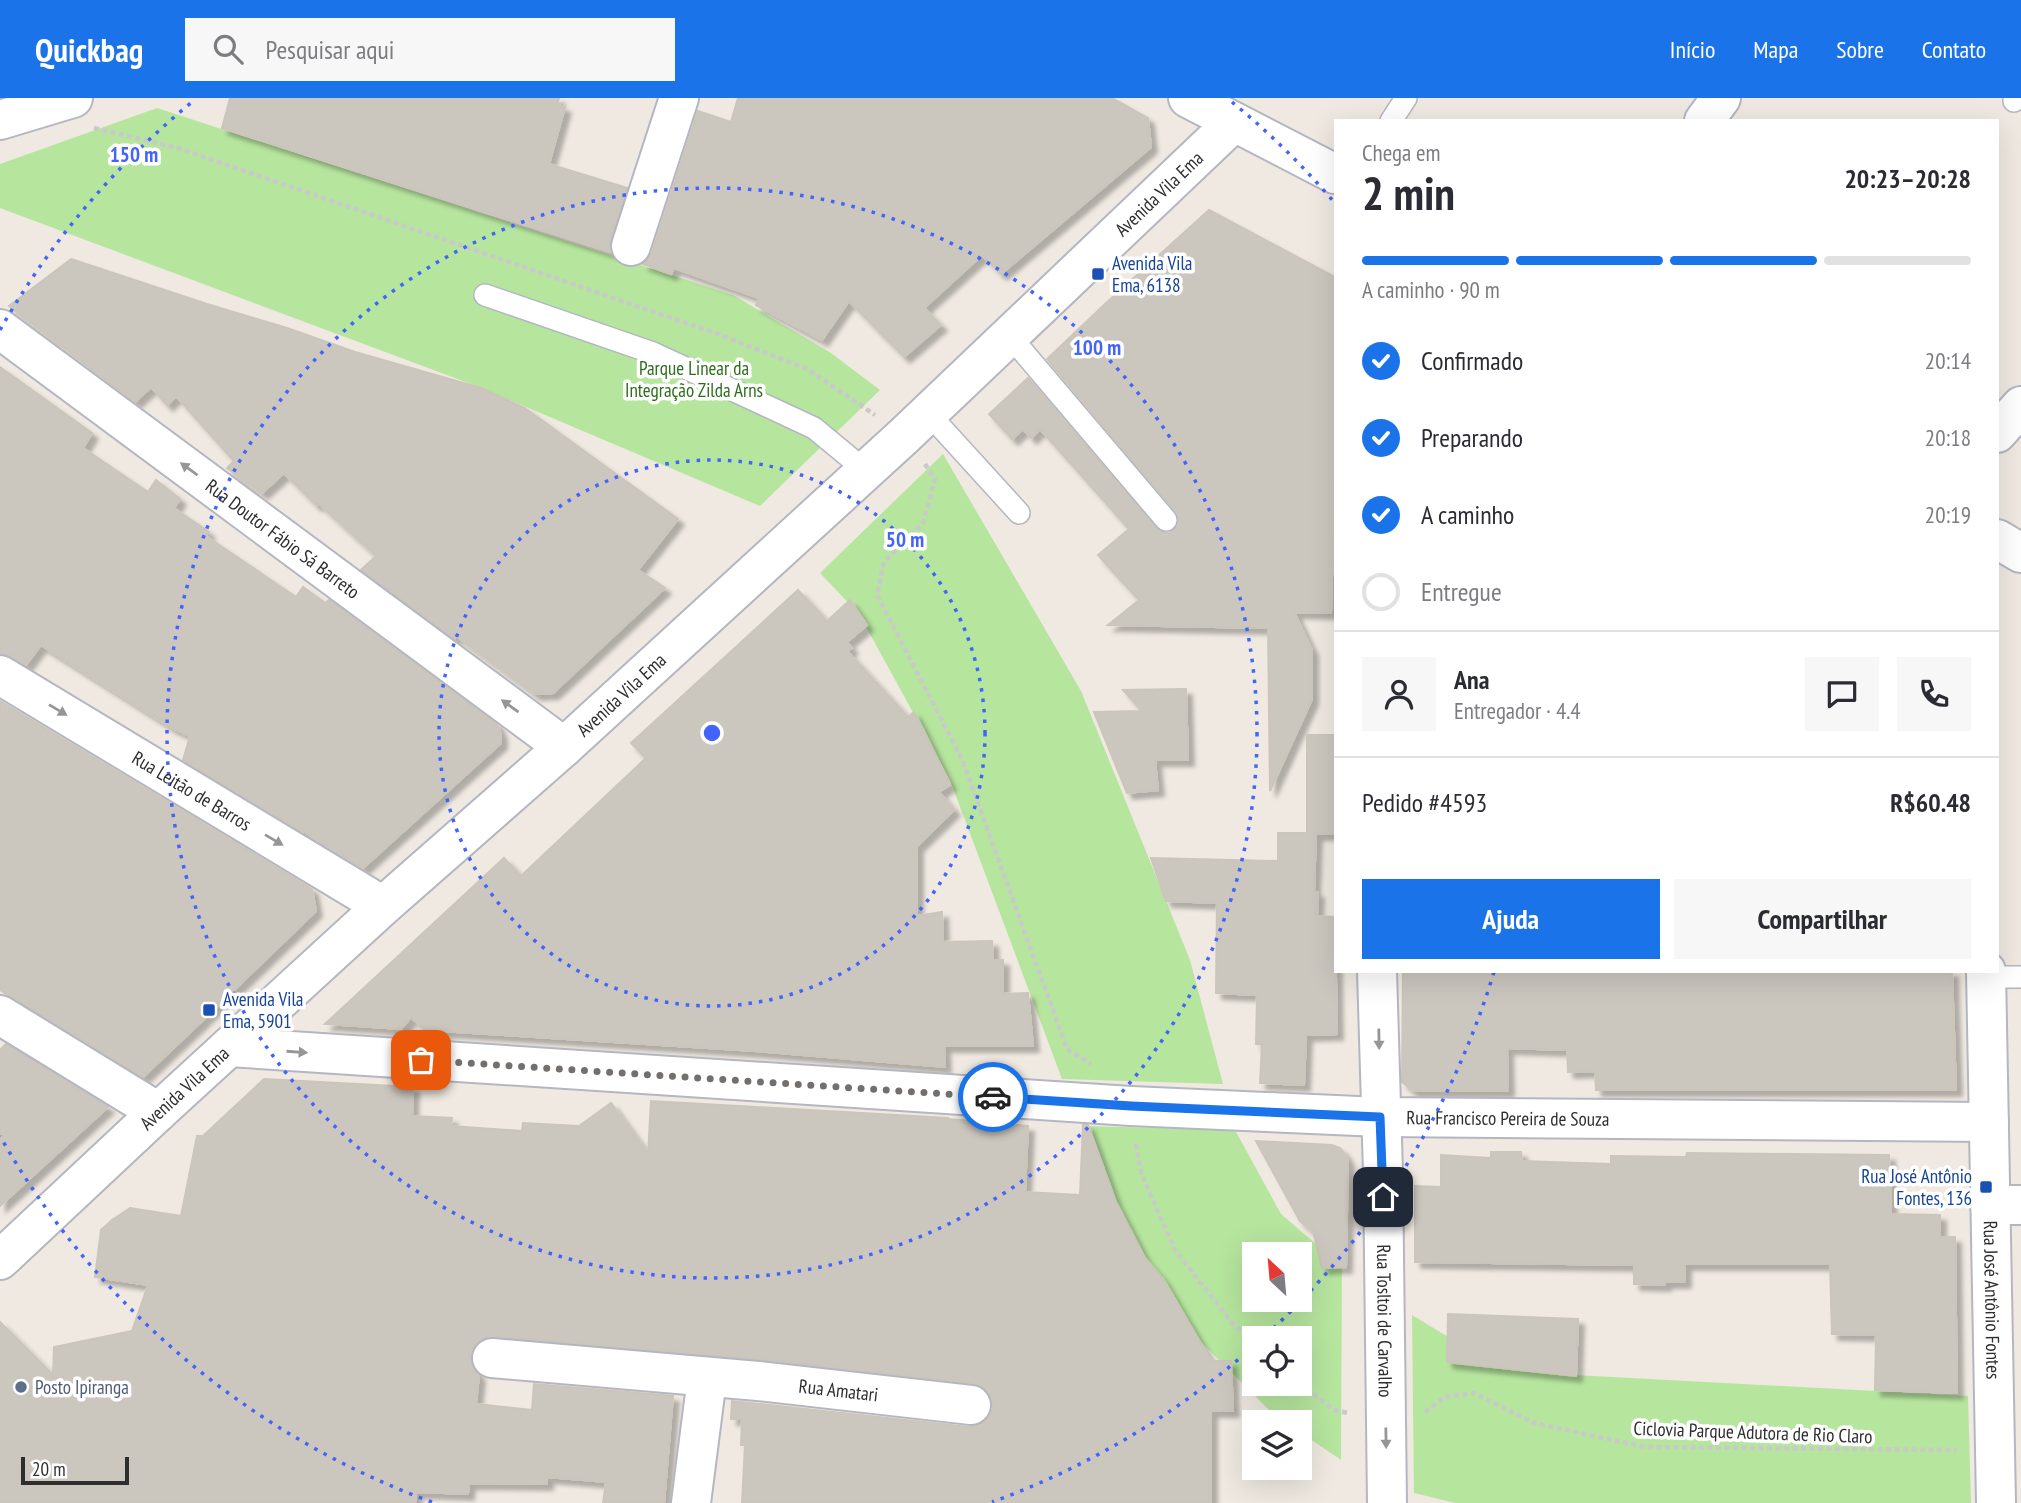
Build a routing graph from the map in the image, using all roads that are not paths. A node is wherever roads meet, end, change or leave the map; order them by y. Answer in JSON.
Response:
{"nodes":[{"id":1,"x":73,"y":98,"type":"edge"},
{"id":2,"x":679,"y":98,"type":"edge"},
{"id":3,"x":1188,"y":98,"type":"edge"},
{"id":4,"x":1406,"y":98,"type":"edge"},
{"id":5,"x":1721,"y":98,"type":"edge"},
{"id":6,"x":1392,"y":119,"type":"edge"},
{"id":7,"x":1705,"y":119,"type":"edge"},
{"id":8,"x":0,"y":120,"type":"edge"},
{"id":9,"x":1234,"y":122,"type":"junction"},
{"id":10,"x":1334,"y":173,"type":"edge"},
{"id":11,"x":631,"y":246,"type":"dead end"},
{"id":12,"x":485,"y":295,"type":"dead end"},
{"id":13,"x":0,"y":329,"type":"edge"},
{"id":14,"x":1009,"y":335,"type":"junction"},
{"id":15,"x":2021,"y":406,"type":"edge"},
{"id":16,"x":928,"y":413,"type":"junction"},
{"id":17,"x":1999,"y":431,"type":"edge"},
{"id":18,"x":866,"y":471,"type":"junction"},
{"id":19,"x":1019,"y":513,"type":"dead end"},
{"id":20,"x":1166,"y":520,"type":"dead end"},
{"id":21,"x":1999,"y":540,"type":"edge"},
{"id":22,"x":2021,"y":553,"type":"edge"},
{"id":23,"x":0,"y":675,"type":"edge"},
{"id":24,"x":565,"y":747,"type":"junction"},
{"id":25,"x":383,"y":906,"type":"junction"},
{"id":26,"x":1377,"y":973,"type":"edge"},
{"id":27,"x":1998,"y":975,"type":"edge"},
{"id":28,"x":0,"y":1015,"type":"edge"},
{"id":29,"x":229,"y":1047,"type":"junction"},
{"id":30,"x":158,"y":1112,"type":"junction"},
{"id":31,"x":1380,"y":1117,"type":"junction"},
{"id":32,"x":1989,"y":1122,"type":"junction"},
{"id":33,"x":2006,"y":1205,"type":"edge"},
{"id":34,"x":0,"y":1260,"type":"edge"},
{"id":35,"x":492,"y":1358,"type":"dead end"},
{"id":36,"x":707,"y":1378,"type":"junction"},
{"id":37,"x":971,"y":1405,"type":"dead end"},
{"id":38,"x":691,"y":1503,"type":"edge"},
{"id":39,"x":1387,"y":1503,"type":"edge"},
{"id":40,"x":1996,"y":1503,"type":"edge"}],
"edges":[{"from":1,"to":8,"type":"street"},
{"from":2,"to":11,"type":"street"},
{"from":3,"to":9,"type":"street"},
{"from":4,"to":6,"type":"lane"},
{"from":5,"to":7,"type":"street"},
{"from":9,"to":10,"type":"street"},
{"from":9,"to":14,"type":"street","name":"Avenida Vila Ema"},
{"from":12,"to":18,"type":"lane"},
{"from":24,"to":13,"type":"street","name":"Rua Doutor Fábio Sá Barreto","one_way":true},
{"from":14,"to":16,"type":"street","name":"Avenida Vila Ema"},
{"from":14,"to":20,"type":"lane"},
{"from":15,"to":17,"type":"street"},
{"from":16,"to":18,"type":"street","name":"Avenida Vila Ema"},
{"from":16,"to":19,"type":"lane"},
{"from":18,"to":24,"type":"street","name":"Avenida Vila Ema"},
{"from":21,"to":22,"type":"street"},
{"from":23,"to":25,"type":"street","name":"Rua Leitão de Barros","one_way":true},
{"from":24,"to":25,"type":"street","name":"Avenida Vila Ema"},
{"from":25,"to":29,"type":"street","name":"Avenida Vila Ema"},
{"from":26,"to":31,"type":"street","name":"Rua Tosltoi de Carvalho","one_way":true},
{"from":27,"to":32,"type":"street","name":"Rua José Antônio Fontes"},
{"from":28,"to":30,"type":"street"},
{"from":29,"to":30,"type":"street","name":"Avenida Vila Ema"},
{"from":29,"to":31,"type":"street","name":"Rua Francisco Pereira de Souza","one_way":true},
{"from":30,"to":34,"type":"street","name":"Avenida Vila Ema"},
{"from":31,"to":32,"type":"street","name":"Rua Francisco Pereira de Souza"},
{"from":31,"to":39,"type":"street","name":"Rua Tosltoi de Carvalho","one_way":true},
{"from":32,"to":33,"type":"street","name":"Rua José Antônio Fontes"},
{"from":33,"to":40,"type":"street","name":"Rua José Antônio Fontes"},
{"from":35,"to":36,"type":"street","name":"Rua Amatari"},
{"from":36,"to":37,"type":"street","name":"Rua Amatari"},
{"from":36,"to":38,"type":"street"}]}
